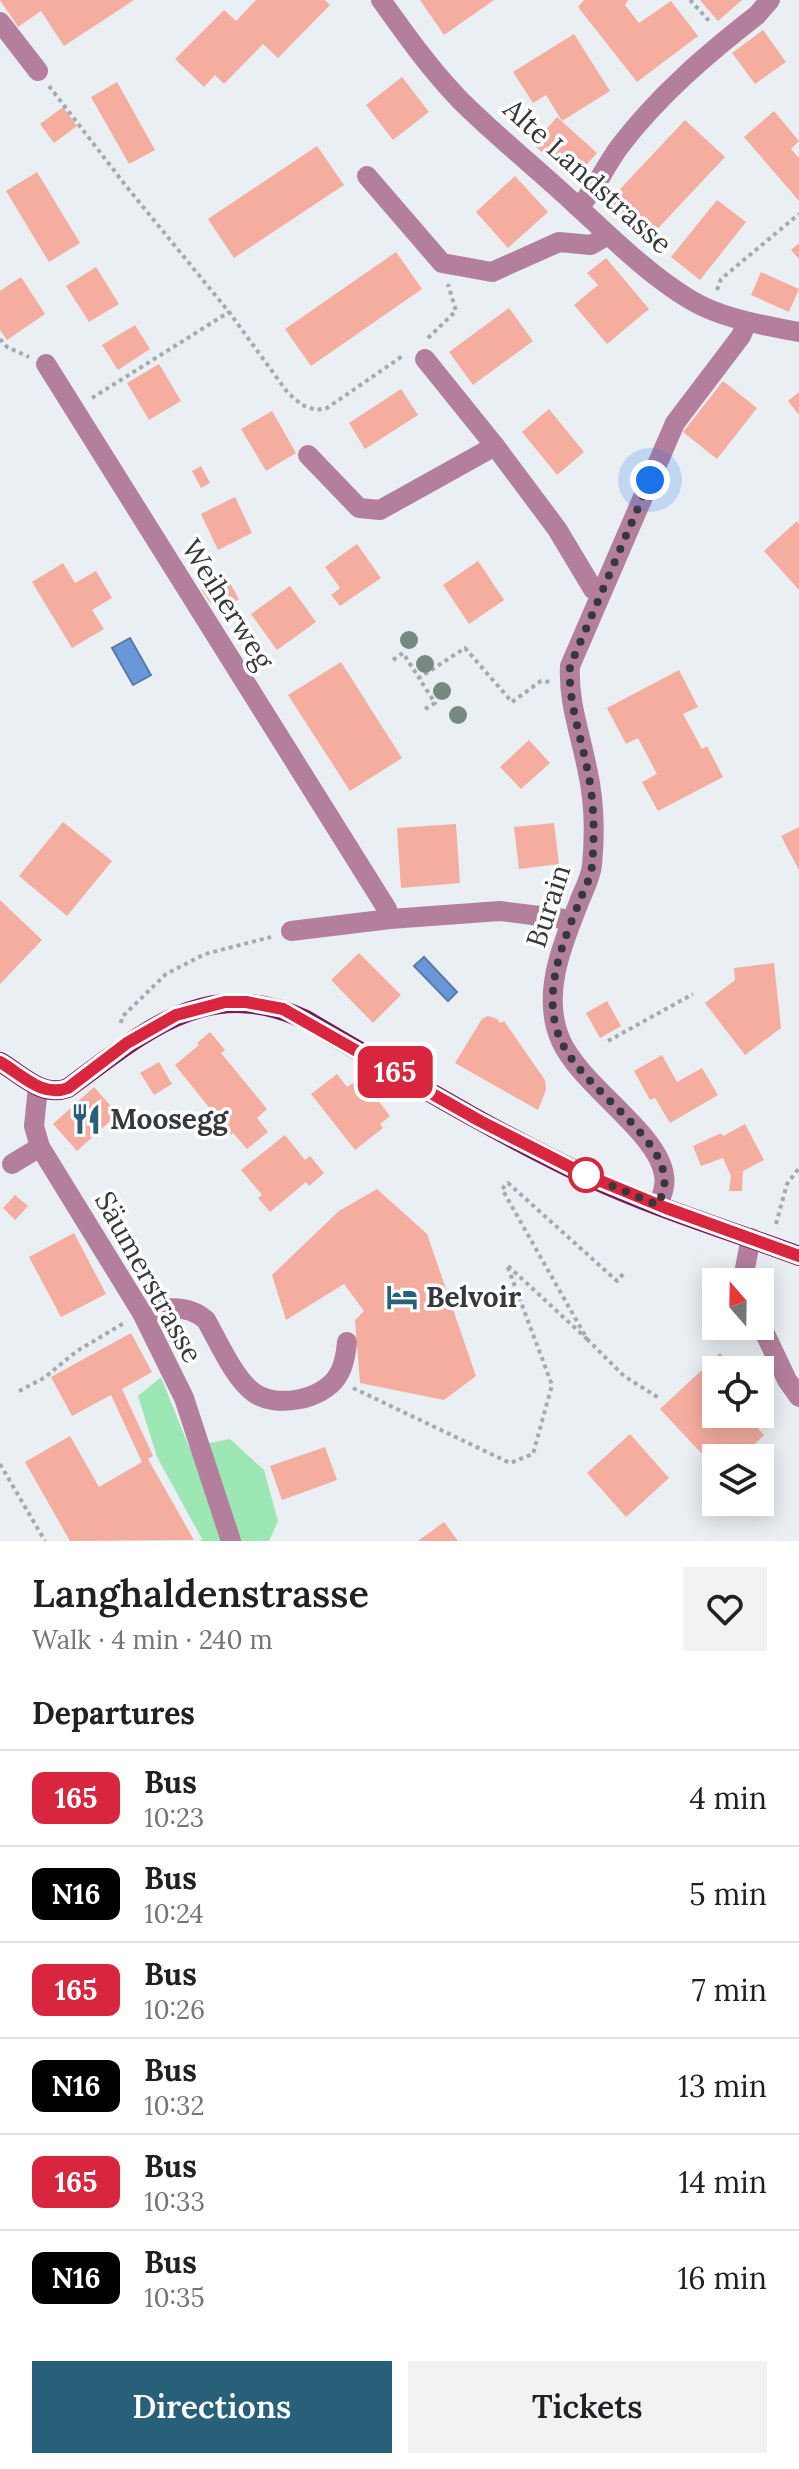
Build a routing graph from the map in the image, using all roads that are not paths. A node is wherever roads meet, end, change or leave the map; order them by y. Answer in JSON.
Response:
{"nodes":[{"id":1,"x":381,"y":0,"type":"edge"},
{"id":2,"x":770,"y":0,"type":"edge"},
{"id":3,"x":0,"y":22,"type":"edge"},
{"id":4,"x":38,"y":71,"type":"road end"},
{"id":5,"x":367,"y":176,"type":"dead end"},
{"id":6,"x":579,"y":207,"type":"junction"},
{"id":7,"x":608,"y":235,"type":"junction"},
{"id":8,"x":747,"y":322,"type":"junction"},
{"id":9,"x":799,"y":332,"type":"edge"},
{"id":10,"x":420,"y":350,"type":"road end"},
{"id":11,"x":46,"y":364,"type":"road end"},
{"id":12,"x":495,"y":446,"type":"junction"},
{"id":13,"x":308,"y":455,"type":"dead end"},
{"id":14,"x":600,"y":594,"type":"junction"},
{"id":15,"x":390,"y":919,"type":"junction"},
{"id":16,"x":572,"y":920,"type":"junction"},
{"id":17,"x":291,"y":931,"type":"road end"},
{"id":18,"x":0,"y":1062,"type":"edge"},
{"id":19,"x":38,"y":1087,"type":"junction"},
{"id":20,"x":40,"y":1147,"type":"junction"},
{"id":21,"x":12,"y":1164,"type":"dead end"},
{"id":22,"x":658,"y":1205,"type":"junction"},
{"id":23,"x":751,"y":1238,"type":"junction"},
{"id":24,"x":799,"y":1256,"type":"edge"},
{"id":25,"x":745,"y":1268,"type":"edge"},
{"id":26,"x":142,"y":1313,"type":"junction"},
{"id":27,"x":768,"y":1340,"type":"edge"},
{"id":28,"x":347,"y":1342,"type":"dead end"},
{"id":29,"x":799,"y":1397,"type":"edge"},
{"id":30,"x":231,"y":1541,"type":"edge"}],
"edges":[{"from":1,"to":6,"type":"street","name":"Alte Landstrasse"},
{"from":2,"to":6,"type":"street"},
{"from":3,"to":4,"type":"street"},
{"from":5,"to":7,"type":"street"},
{"from":6,"to":7,"type":"street","name":"Alte Landstrasse"},
{"from":7,"to":8,"type":"street","name":"Alte Landstrasse"},
{"from":8,"to":9,"type":"street","name":"Alte Landstrasse"},
{"from":8,"to":14,"type":"street","name":"Burain"},
{"from":10,"to":12,"type":"street"},
{"from":11,"to":15,"type":"street","name":"Weiherweg"},
{"from":12,"to":13,"type":"street"},
{"from":12,"to":14,"type":"street"},
{"from":14,"to":16,"type":"street","name":"Burain"},
{"from":15,"to":16,"type":"street"},
{"from":15,"to":17,"type":"street"},
{"from":16,"to":22,"type":"street","name":"Burain"},
{"from":18,"to":19,"type":"main road"},
{"from":19,"to":20,"type":"street","name":"Säumerstrasse"},
{"from":19,"to":22,"type":"main road"},
{"from":20,"to":21,"type":"street"},
{"from":20,"to":26,"type":"street","name":"Säumerstrasse"},
{"from":22,"to":23,"type":"main road"},
{"from":23,"to":24,"type":"main road"},
{"from":23,"to":25,"type":"street"},
{"from":26,"to":28,"type":"street"},
{"from":26,"to":30,"type":"street","name":"Säumerstrasse"},
{"from":27,"to":29,"type":"street"}]}
